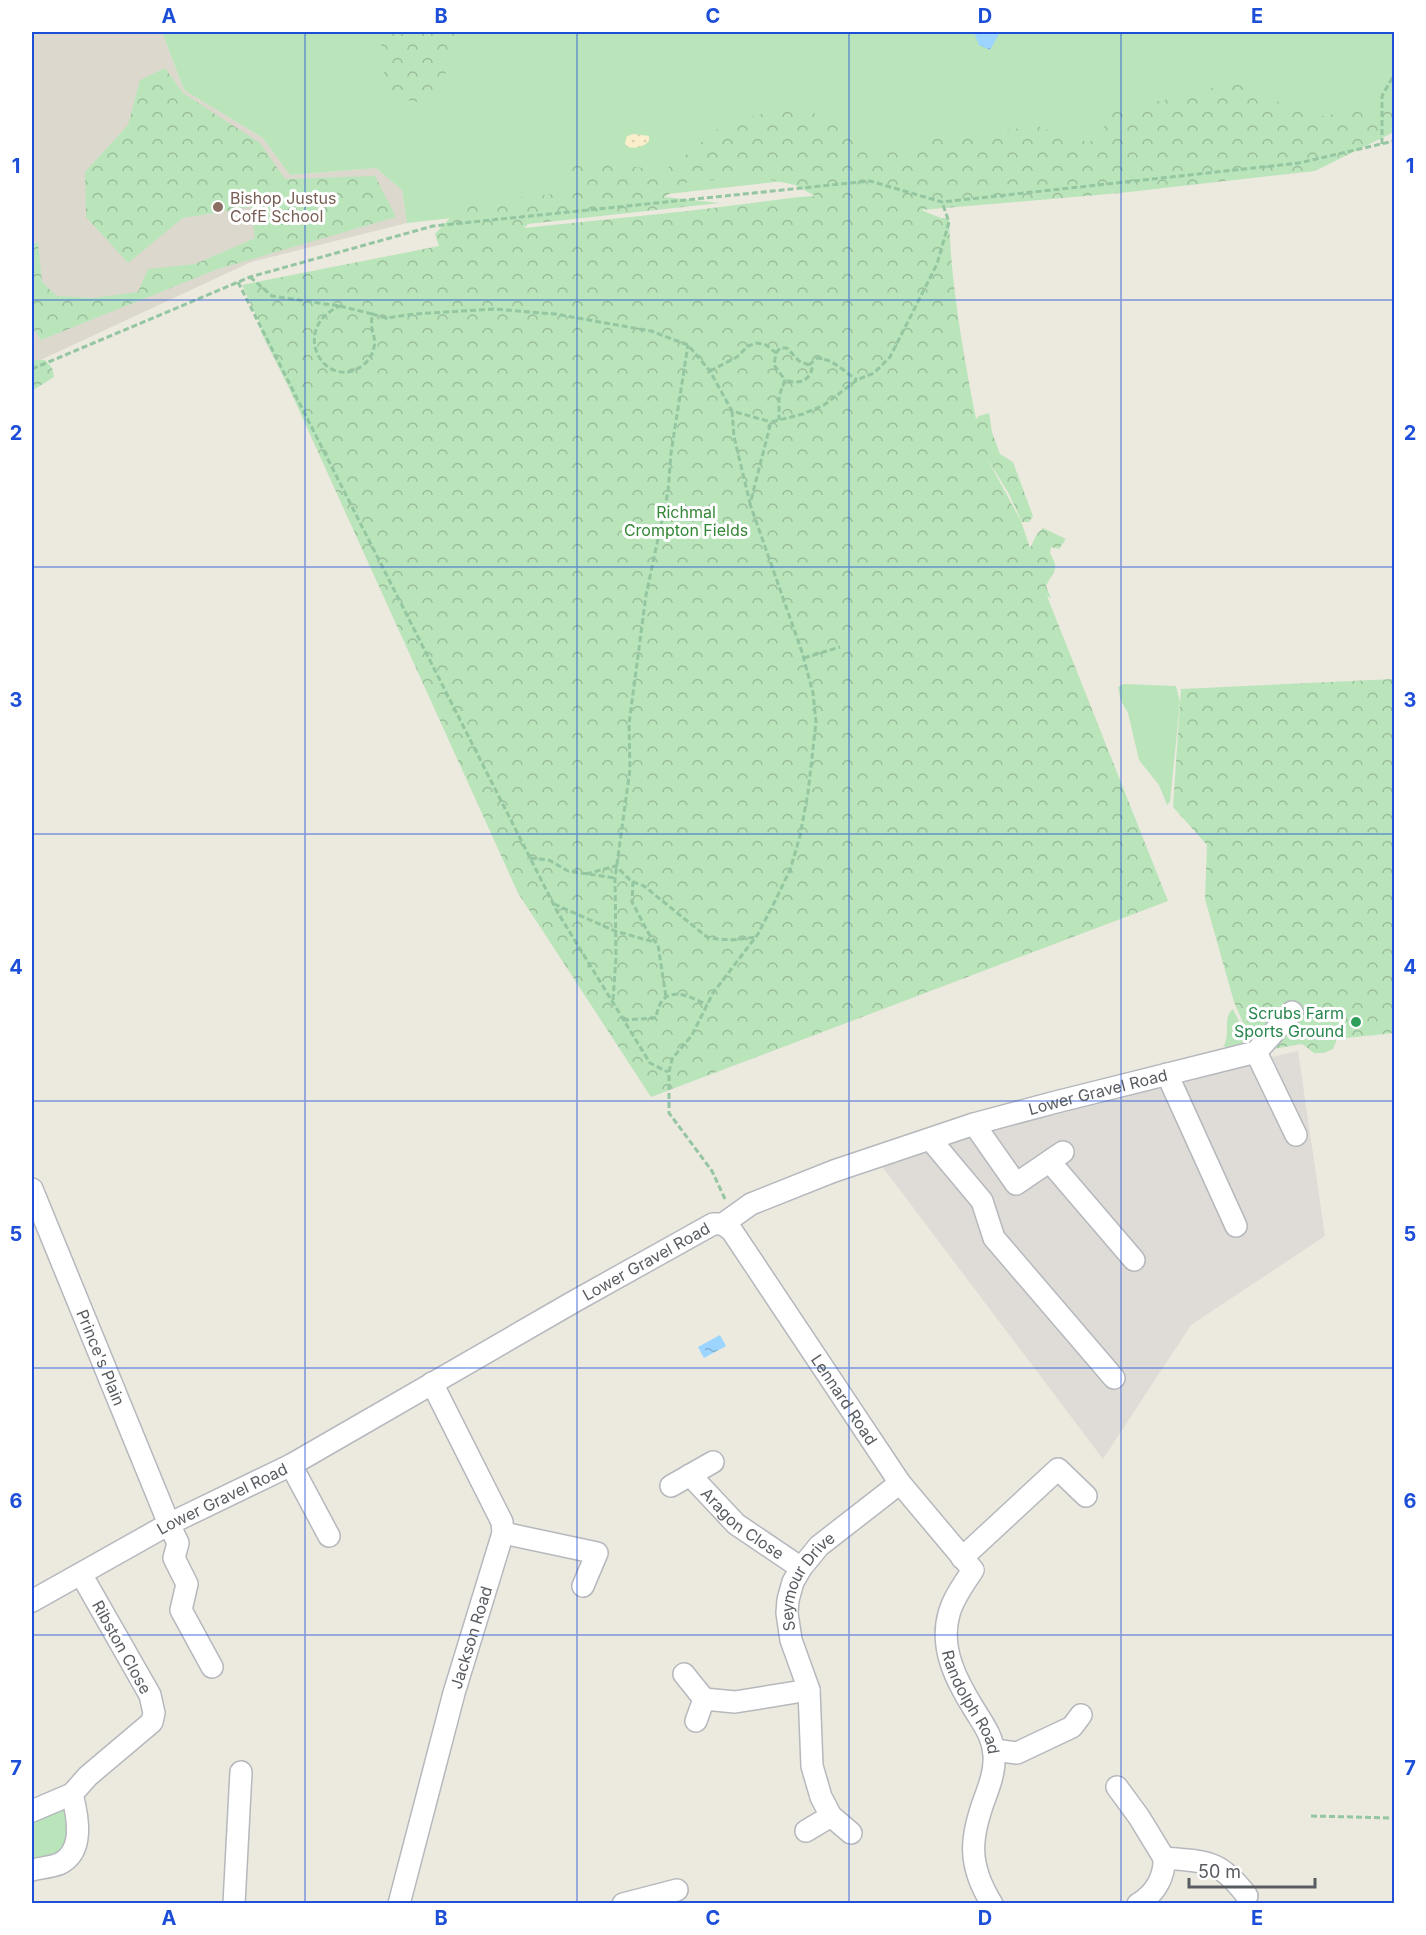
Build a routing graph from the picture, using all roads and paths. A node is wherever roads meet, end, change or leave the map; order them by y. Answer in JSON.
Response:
{"nodes":[{"id":1,"x":1395,"y":75,"type":"edge"},
{"id":2,"x":1395,"y":141,"type":"edge"},
{"id":3,"x":1382,"y":144,"type":"junction"},
{"id":4,"x":942,"y":202,"type":"junction"},
{"id":5,"x":250,"y":277,"type":"junction"},
{"id":6,"x":238,"y":282,"type":"junction"},
{"id":7,"x":340,"y":306,"type":"junction"},
{"id":8,"x":372,"y":314,"type":"junction"},
{"id":9,"x":688,"y":345,"type":"junction"},
{"id":10,"x":776,"y":353,"type":"junction"},
{"id":11,"x":809,"y":365,"type":"junction"},
{"id":12,"x":32,"y":369,"type":"edge"},
{"id":13,"x":710,"y":370,"type":"junction"},
{"id":14,"x":785,"y":380,"type":"junction"},
{"id":15,"x":857,"y":380,"type":"junction"},
{"id":16,"x":732,"y":411,"type":"junction"},
{"id":17,"x":779,"y":420,"type":"junction"},
{"id":18,"x":771,"y":422,"type":"junction"},
{"id":19,"x":750,"y":504,"type":"junction"},
{"id":20,"x":840,"y":647,"type":"dead end"},
{"id":21,"x":804,"y":658,"type":"junction"},
{"id":22,"x":530,"y":858,"type":"junction"},
{"id":23,"x":616,"y":866,"type":"junction"},
{"id":24,"x":586,"y":874,"type":"junction"},
{"id":25,"x":615,"y":878,"type":"junction"},
{"id":26,"x":633,"y":881,"type":"junction"},
{"id":27,"x":554,"y":904,"type":"junction"},
{"id":28,"x":615,"y":931,"type":"junction"},
{"id":29,"x":756,"y":936,"type":"junction"},
{"id":30,"x":655,"y":942,"type":"junction"},
{"id":31,"x":666,"y":997,"type":"junction"},
{"id":32,"x":612,"y":1002,"type":"junction"},
{"id":33,"x":707,"y":1005,"type":"junction"},
{"id":34,"x":1292,"y":1012,"type":"dead end"},
{"id":35,"x":623,"y":1020,"type":"junction"},
{"id":36,"x":1256,"y":1053,"type":"junction"},
{"id":37,"x":669,"y":1072,"type":"junction"},
{"id":38,"x":1167,"y":1074,"type":"junction"},
{"id":39,"x":974,"y":1124,"type":"junction"},
{"id":40,"x":1296,"y":1135,"type":"dead end"},
{"id":41,"x":930,"y":1139,"type":"junction"},
{"id":42,"x":32,"y":1189,"type":"edge"},
{"id":43,"x":723,"y":1224,"type":"junction"},
{"id":44,"x":1236,"y":1226,"type":"dead end"},
{"id":45,"x":1134,"y":1260,"type":"dead end"},
{"id":46,"x":1114,"y":1378,"type":"dead end"},
{"id":47,"x":432,"y":1383,"type":"junction"},
{"id":48,"x":713,"y":1462,"type":"dead end"},
{"id":49,"x":291,"y":1465,"type":"junction"},
{"id":50,"x":690,"y":1475,"type":"junction"},
{"id":51,"x":900,"y":1483,"type":"junction"},
{"id":52,"x":671,"y":1486,"type":"dead end"},
{"id":53,"x":1086,"y":1496,"type":"dead end"},
{"id":54,"x":169,"y":1524,"type":"junction"},
{"id":55,"x":503,"y":1533,"type":"junction"},
{"id":56,"x":329,"y":1536,"type":"dead end"},
{"id":57,"x":968,"y":1564,"type":"junction"},
{"id":58,"x":801,"y":1568,"type":"junction"},
{"id":59,"x":81,"y":1574,"type":"junction"},
{"id":60,"x":583,"y":1586,"type":"dead end"},
{"id":61,"x":32,"y":1601,"type":"edge"},
{"id":62,"x":212,"y":1667,"type":"dead end"},
{"id":63,"x":684,"y":1674,"type":"dead end"},
{"id":64,"x":809,"y":1690,"type":"junction"},
{"id":65,"x":704,"y":1699,"type":"junction"},
{"id":66,"x":1081,"y":1715,"type":"dead end"},
{"id":67,"x":696,"y":1720,"type":"dead end"},
{"id":68,"x":994,"y":1750,"type":"junction"},
{"id":69,"x":241,"y":1772,"type":"dead end"},
{"id":70,"x":1117,"y":1788,"type":"dead end"},
{"id":71,"x":72,"y":1794,"type":"junction"},
{"id":72,"x":32,"y":1811,"type":"edge"},
{"id":73,"x":831,"y":1816,"type":"junction"},
{"id":74,"x":1311,"y":1816,"type":"dead end"},
{"id":75,"x":1395,"y":1818,"type":"edge"},
{"id":76,"x":806,"y":1831,"type":"dead end"},
{"id":77,"x":851,"y":1833,"type":"dead end"},
{"id":78,"x":1164,"y":1858,"type":"junction"},
{"id":79,"x":32,"y":1870,"type":"edge"},
{"id":80,"x":677,"y":1890,"type":"dead end"},
{"id":81,"x":1247,"y":1896,"type":"dead end"},
{"id":82,"x":234,"y":1904,"type":"edge"},
{"id":83,"x":399,"y":1904,"type":"edge"},
{"id":84,"x":623,"y":1904,"type":"edge"},
{"id":85,"x":992,"y":1904,"type":"edge"},
{"id":86,"x":1138,"y":1904,"type":"edge"}],
"edges":[{"from":1,"to":3,"type":"path"},
{"from":2,"to":3,"type":"path"},
{"from":3,"to":4,"type":"path"},
{"from":4,"to":5,"type":"path"},
{"from":4,"to":15,"type":"path"},
{"from":5,"to":6,"type":"path"},
{"from":5,"to":7,"type":"path"},
{"from":6,"to":12,"type":"path"},
{"from":6,"to":22,"type":"path"},
{"from":7,"to":8,"type":"path"},
{"from":7,"to":8,"type":"path"},
{"from":8,"to":9,"type":"path"},
{"from":9,"to":13,"type":"path"},
{"from":9,"to":23,"type":"path"},
{"from":10,"to":11,"type":"path"},
{"from":10,"to":13,"type":"path"},
{"from":10,"to":14,"type":"path"},
{"from":11,"to":14,"type":"path"},
{"from":11,"to":15,"type":"path"},
{"from":13,"to":16,"type":"path"},
{"from":14,"to":17,"type":"path"},
{"from":15,"to":17,"type":"path"},
{"from":16,"to":18,"type":"path"},
{"from":16,"to":19,"type":"path"},
{"from":17,"to":18,"type":"path"},
{"from":18,"to":19,"type":"path"},
{"from":19,"to":21,"type":"path"},
{"from":20,"to":21,"type":"path"},
{"from":21,"to":29,"type":"path"},
{"from":22,"to":24,"type":"path"},
{"from":22,"to":27,"type":"path"},
{"from":23,"to":24,"type":"path"},
{"from":23,"to":25,"type":"path"},
{"from":23,"to":26,"type":"path"},
{"from":24,"to":25,"type":"path"},
{"from":25,"to":28,"type":"path"},
{"from":26,"to":29,"type":"path"},
{"from":26,"to":30,"type":"path"},
{"from":27,"to":28,"type":"path"},
{"from":27,"to":32,"type":"path"},
{"from":28,"to":30,"type":"path"},
{"from":28,"to":32,"type":"path"},
{"from":29,"to":33,"type":"path"},
{"from":30,"to":31,"type":"path"},
{"from":31,"to":33,"type":"path"},
{"from":31,"to":35,"type":"path"},
{"from":32,"to":35,"type":"path"},
{"from":33,"to":37,"type":"path"},
{"from":34,"to":36,"type":"street"},
{"from":35,"to":37,"type":"path"},
{"from":36,"to":38,"type":"street","name":"Lower Gravel Road"},
{"from":36,"to":40,"type":"street"},
{"from":37,"to":43,"type":"path"},
{"from":38,"to":39,"type":"street","name":"Lower Gravel Road"},
{"from":38,"to":44,"type":"street"},
{"from":39,"to":41,"type":"street","name":"Lower Gravel Road"},
{"from":39,"to":45,"type":"street"},
{"from":41,"to":43,"type":"street","name":"Lower Gravel Road"},
{"from":41,"to":46,"type":"street"},
{"from":42,"to":54,"type":"street","name":"Prince's Plain"},
{"from":43,"to":47,"type":"street","name":"Lower Gravel Road"},
{"from":43,"to":51,"type":"street","name":"Lennard Road"},
{"from":47,"to":49,"type":"street","name":"Lower Gravel Road"},
{"from":47,"to":55,"type":"street"},
{"from":48,"to":50,"type":"street","name":"Aragon Close"},
{"from":49,"to":54,"type":"street","name":"Lower Gravel Road"},
{"from":49,"to":56,"type":"street"},
{"from":50,"to":52,"type":"street","name":"Aragon Close"},
{"from":50,"to":58,"type":"street","name":"Aragon Close"},
{"from":51,"to":57,"type":"street","name":"Lennard Road"},
{"from":51,"to":58,"type":"street","name":"Seymour Drive"},
{"from":53,"to":57,"type":"street","name":"Randolph Road"},
{"from":54,"to":59,"type":"street","name":"Lower Gravel Road"},
{"from":54,"to":62,"type":"street","name":"Prince's Plain"},
{"from":55,"to":60,"type":"street"},
{"from":55,"to":83,"type":"street","name":"Jackson Road"},
{"from":57,"to":68,"type":"street","name":"Randolph Road"},
{"from":58,"to":64,"type":"street","name":"Seymour Drive"},
{"from":59,"to":61,"type":"street","name":"Lower Gravel Road"},
{"from":59,"to":71,"type":"street","name":"Ribston Close"},
{"from":63,"to":65,"type":"street"},
{"from":64,"to":65,"type":"street"},
{"from":64,"to":73,"type":"street","name":"Seymour Drive"},
{"from":65,"to":67,"type":"street"},
{"from":66,"to":68,"type":"street"},
{"from":68,"to":85,"type":"street","name":"Randolph Road"},
{"from":69,"to":82,"type":"street"},
{"from":70,"to":78,"type":"street"},
{"from":71,"to":72,"type":"street","name":"Ribston Close"},
{"from":71,"to":79,"type":"street"},
{"from":73,"to":76,"type":"street"},
{"from":73,"to":77,"type":"street","name":"Seymour Drive"},
{"from":74,"to":75,"type":"path"},
{"from":78,"to":81,"type":"street"},
{"from":78,"to":86,"type":"street"},
{"from":80,"to":84,"type":"street"}]}
